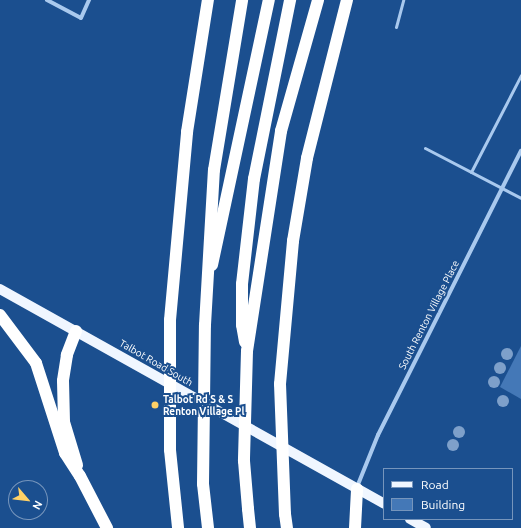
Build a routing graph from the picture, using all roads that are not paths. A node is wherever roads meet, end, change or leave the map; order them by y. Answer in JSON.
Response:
{"nodes":[{"id":1,"x":47,"y":0,"type":"edge"},
{"id":2,"x":89,"y":0,"type":"edge"},
{"id":3,"x":208,"y":0,"type":"edge"},
{"id":4,"x":242,"y":0,"type":"edge"},
{"id":5,"x":269,"y":0,"type":"edge"},
{"id":6,"x":290,"y":0,"type":"edge"},
{"id":7,"x":318,"y":0,"type":"edge"},
{"id":8,"x":347,"y":0,"type":"edge"},
{"id":9,"x":403,"y":0,"type":"edge"},
{"id":10,"x":396,"y":27,"type":"dead end"},
{"id":11,"x":521,"y":75,"type":"edge"},
{"id":12,"x":425,"y":148,"type":"dead end"},
{"id":13,"x":521,"y":151,"type":"edge"},
{"id":14,"x":471,"y":172,"type":"junction"},
{"id":15,"x":502,"y":188,"type":"junction"},
{"id":16,"x":521,"y":198,"type":"edge"},
{"id":17,"x":0,"y":289,"type":"edge"},
{"id":18,"x":206,"y":293,"type":"junction"},
{"id":19,"x":0,"y":315,"type":"edge"},
{"id":20,"x":76,"y":330,"type":"junction"},
{"id":21,"x":247,"y":351,"type":"junction"},
{"id":22,"x":80,"y":476,"type":"junction"},
{"id":23,"x":357,"y":489,"type":"junction"},
{"id":24,"x":383,"y":503,"type":"edge"},
{"id":25,"x":412,"y":520,"type":"edge"},
{"id":26,"x":106,"y":528,"type":"edge"},
{"id":27,"x":178,"y":528,"type":"edge"},
{"id":28,"x":208,"y":528,"type":"edge"},
{"id":29,"x":250,"y":528,"type":"edge"},
{"id":30,"x":287,"y":528,"type":"edge"},
{"id":31,"x":355,"y":528,"type":"edge"},
{"id":32,"x":426,"y":528,"type":"edge"}],
"edges":[{"from":1,"to":2,"type":"street"},
{"from":3,"to":27,"type":"highway","bridge":true},
{"from":4,"to":18,"type":"highway"},
{"from":5,"to":18,"type":"highway"},
{"from":6,"to":21,"type":"highway"},
{"from":7,"to":21,"type":"highway"},
{"from":8,"to":30,"type":"highway","bridge":true},
{"from":9,"to":10,"type":"lane"},
{"from":11,"to":14,"type":"lane"},
{"from":12,"to":14,"type":"lane"},
{"from":13,"to":15,"type":"street","name":"South Renton Village Place"},
{"from":14,"to":15,"type":"lane"},
{"from":15,"to":16,"type":"lane"},
{"from":15,"to":23,"type":"street","name":"South Renton Village Place"},
{"from":17,"to":20,"type":"main road","name":"Talbot Road South"},
{"from":18,"to":28,"type":"highway","bridge":true},
{"from":19,"to":22,"type":"highway"},
{"from":20,"to":22,"type":"highway"},
{"from":20,"to":23,"type":"main road","name":"Talbot Road South"},
{"from":21,"to":29,"type":"highway","bridge":true},
{"from":22,"to":26,"type":"highway"},
{"from":23,"to":24,"type":"main road","name":"Talbot Road South"},
{"from":23,"to":31,"type":"highway"},
{"from":25,"to":32,"type":"main road"}]}
